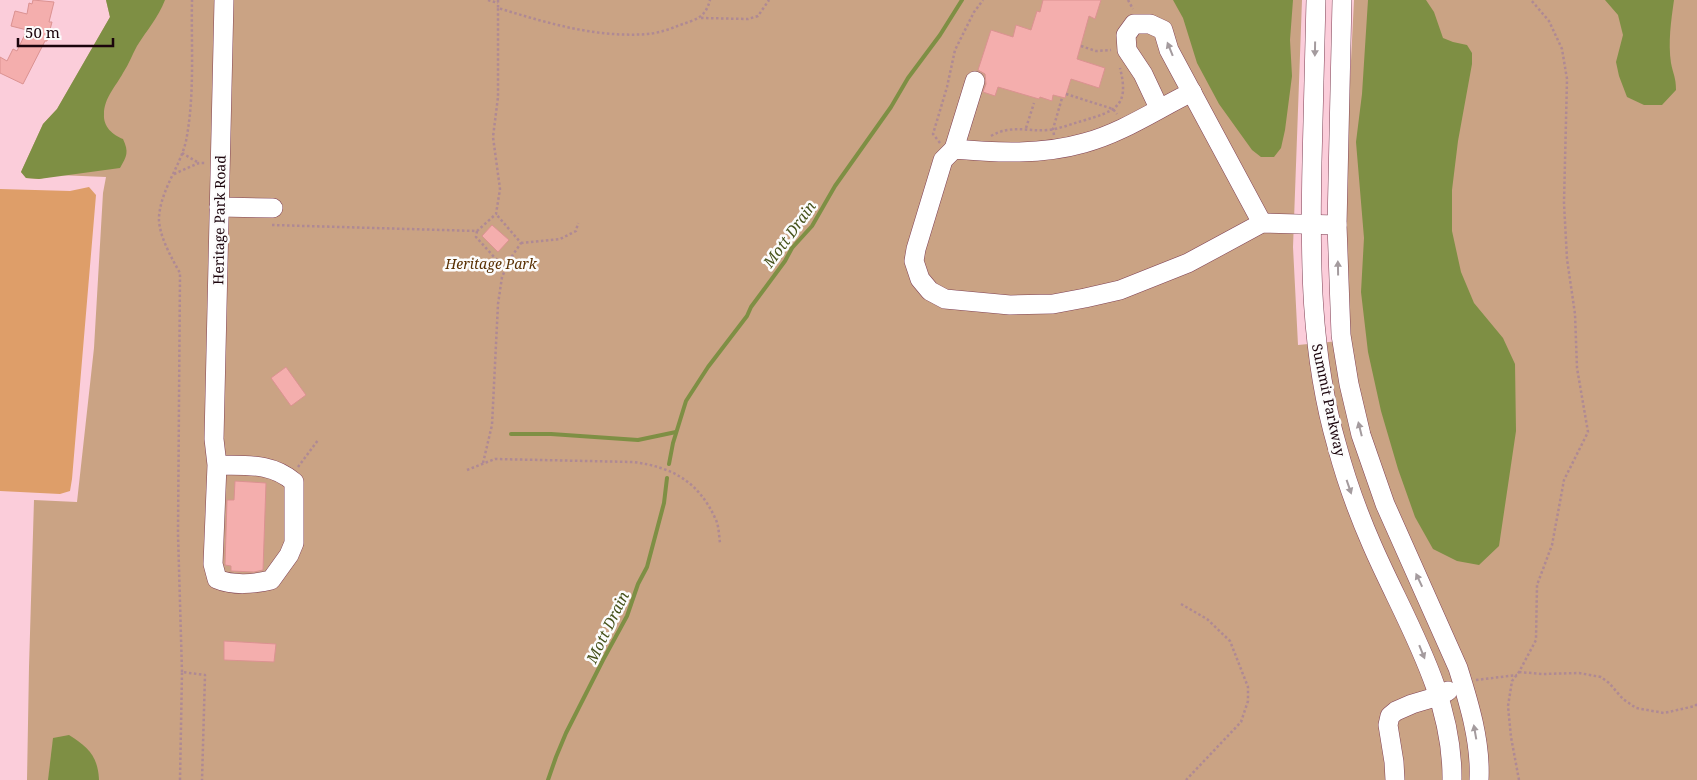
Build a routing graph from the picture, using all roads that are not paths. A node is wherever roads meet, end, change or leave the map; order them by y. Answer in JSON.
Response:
{"nodes":[{"id":1,"x":224,"y":0,"type":"edge"},
{"id":2,"x":1316,"y":0,"type":"edge"},
{"id":3,"x":1342,"y":0,"type":"edge"},
{"id":4,"x":975,"y":81,"type":"dead end"},
{"id":5,"x":1192,"y":92,"type":"junction"},
{"id":6,"x":1159,"y":108,"type":"junction"},
{"id":7,"x":955,"y":146,"type":"junction"},
{"id":8,"x":219,"y":207,"type":"junction"},
{"id":9,"x":272,"y":217,"type":"road end"},
{"id":10,"x":1262,"y":223,"type":"junction"},
{"id":11,"x":1310,"y":224,"type":"junction"},
{"id":12,"x":1337,"y":224,"type":"junction"},
{"id":13,"x":217,"y":465,"type":"junction"},
{"id":14,"x":1463,"y":682,"type":"junction"},
{"id":15,"x":1439,"y":696,"type":"junction"},
{"id":16,"x":1395,"y":780,"type":"edge"},
{"id":17,"x":1452,"y":780,"type":"edge"},
{"id":18,"x":1479,"y":780,"type":"edge"}],
"edges":[{"from":1,"to":8,"type":"street","name":"Heritage Park Road"},
{"from":2,"to":11,"type":"street","name":"Summit Parkway","one_way":true},
{"from":3,"to":12,"type":"street","name":"Summit Parkway"},
{"from":4,"to":7,"type":"street"},
{"from":5,"to":6,"type":"street"},
{"from":5,"to":6,"type":"street","one_way":true},
{"from":5,"to":10,"type":"street"},
{"from":6,"to":7,"type":"street"},
{"from":7,"to":10,"type":"street"},
{"from":8,"to":9,"type":"street"},
{"from":8,"to":13,"type":"street","name":"Heritage Park Road"},
{"from":10,"to":11,"type":"street"},
{"from":11,"to":12,"type":"street"},
{"from":11,"to":15,"type":"street","name":"Summit Parkway","one_way":true},
{"from":14,"to":12,"type":"street","name":"Summit Parkway","one_way":true},
{"from":13,"to":13,"type":"street","name":"Heritage Park Road"},
{"from":14,"to":15,"type":"street"},
{"from":18,"to":14,"type":"street","name":"Summit Parkway","one_way":true},
{"from":15,"to":16,"type":"street"},
{"from":15,"to":17,"type":"street","name":"Summit Parkway"}]}
